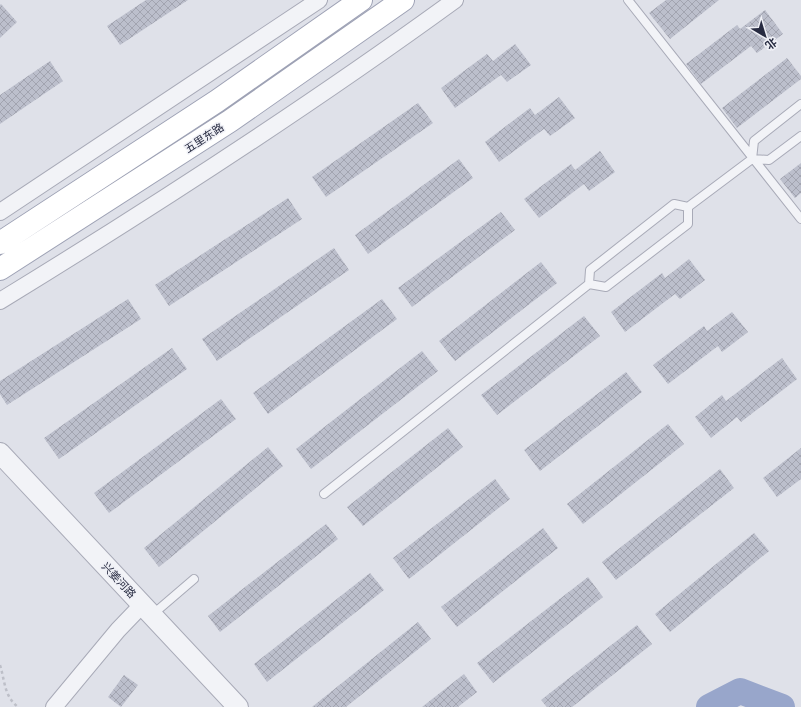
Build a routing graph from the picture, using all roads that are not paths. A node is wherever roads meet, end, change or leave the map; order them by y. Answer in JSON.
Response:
{"nodes":[{"id":1,"x":319,"y":0,"type":"edge"},
{"id":2,"x":362,"y":0,"type":"edge"},
{"id":3,"x":403,"y":0,"type":"edge"},
{"id":4,"x":455,"y":0,"type":"edge"},
{"id":5,"x":628,"y":0,"type":"edge"},
{"id":6,"x":801,"y":104,"type":"edge"},
{"id":7,"x":801,"y":136,"type":"edge"},
{"id":8,"x":752,"y":159,"type":"junction"},
{"id":9,"x":688,"y":207,"type":"junction"},
{"id":10,"x":0,"y":212,"type":"edge"},
{"id":11,"x":801,"y":219,"type":"edge"},
{"id":12,"x":0,"y":243,"type":"edge"},
{"id":13,"x":0,"y":269,"type":"edge"},
{"id":14,"x":589,"y":284,"type":"junction"},
{"id":15,"x":0,"y":301,"type":"edge"},
{"id":16,"x":0,"y":453,"type":"edge"},
{"id":17,"x":324,"y":494,"type":"dead end"},
{"id":18,"x":194,"y":579,"type":"dead end"},
{"id":19,"x":147,"y":610,"type":"junction"},
{"id":20,"x":54,"y":707,"type":"edge"},
{"id":21,"x":238,"y":707,"type":"edge"}],
"edges":[{"from":1,"to":10,"type":"street"},
{"from":2,"to":12,"type":"main road"},
{"from":3,"to":13,"type":"main road","name":"五里东路"},
{"from":4,"to":15,"type":"street"},
{"from":5,"to":8,"type":"lane"},
{"from":6,"to":8,"type":"lane"},
{"from":7,"to":8,"type":"lane"},
{"from":8,"to":9,"type":"lane"},
{"from":8,"to":11,"type":"lane"},
{"from":9,"to":14,"type":"lane"},
{"from":9,"to":14,"type":"lane"},
{"from":14,"to":17,"type":"lane"},
{"from":16,"to":19,"type":"street","name":"兴姜河路"},
{"from":18,"to":19,"type":"lane"},
{"from":19,"to":20,"type":"street"},
{"from":19,"to":21,"type":"street","name":"兴姜河路"}]}
